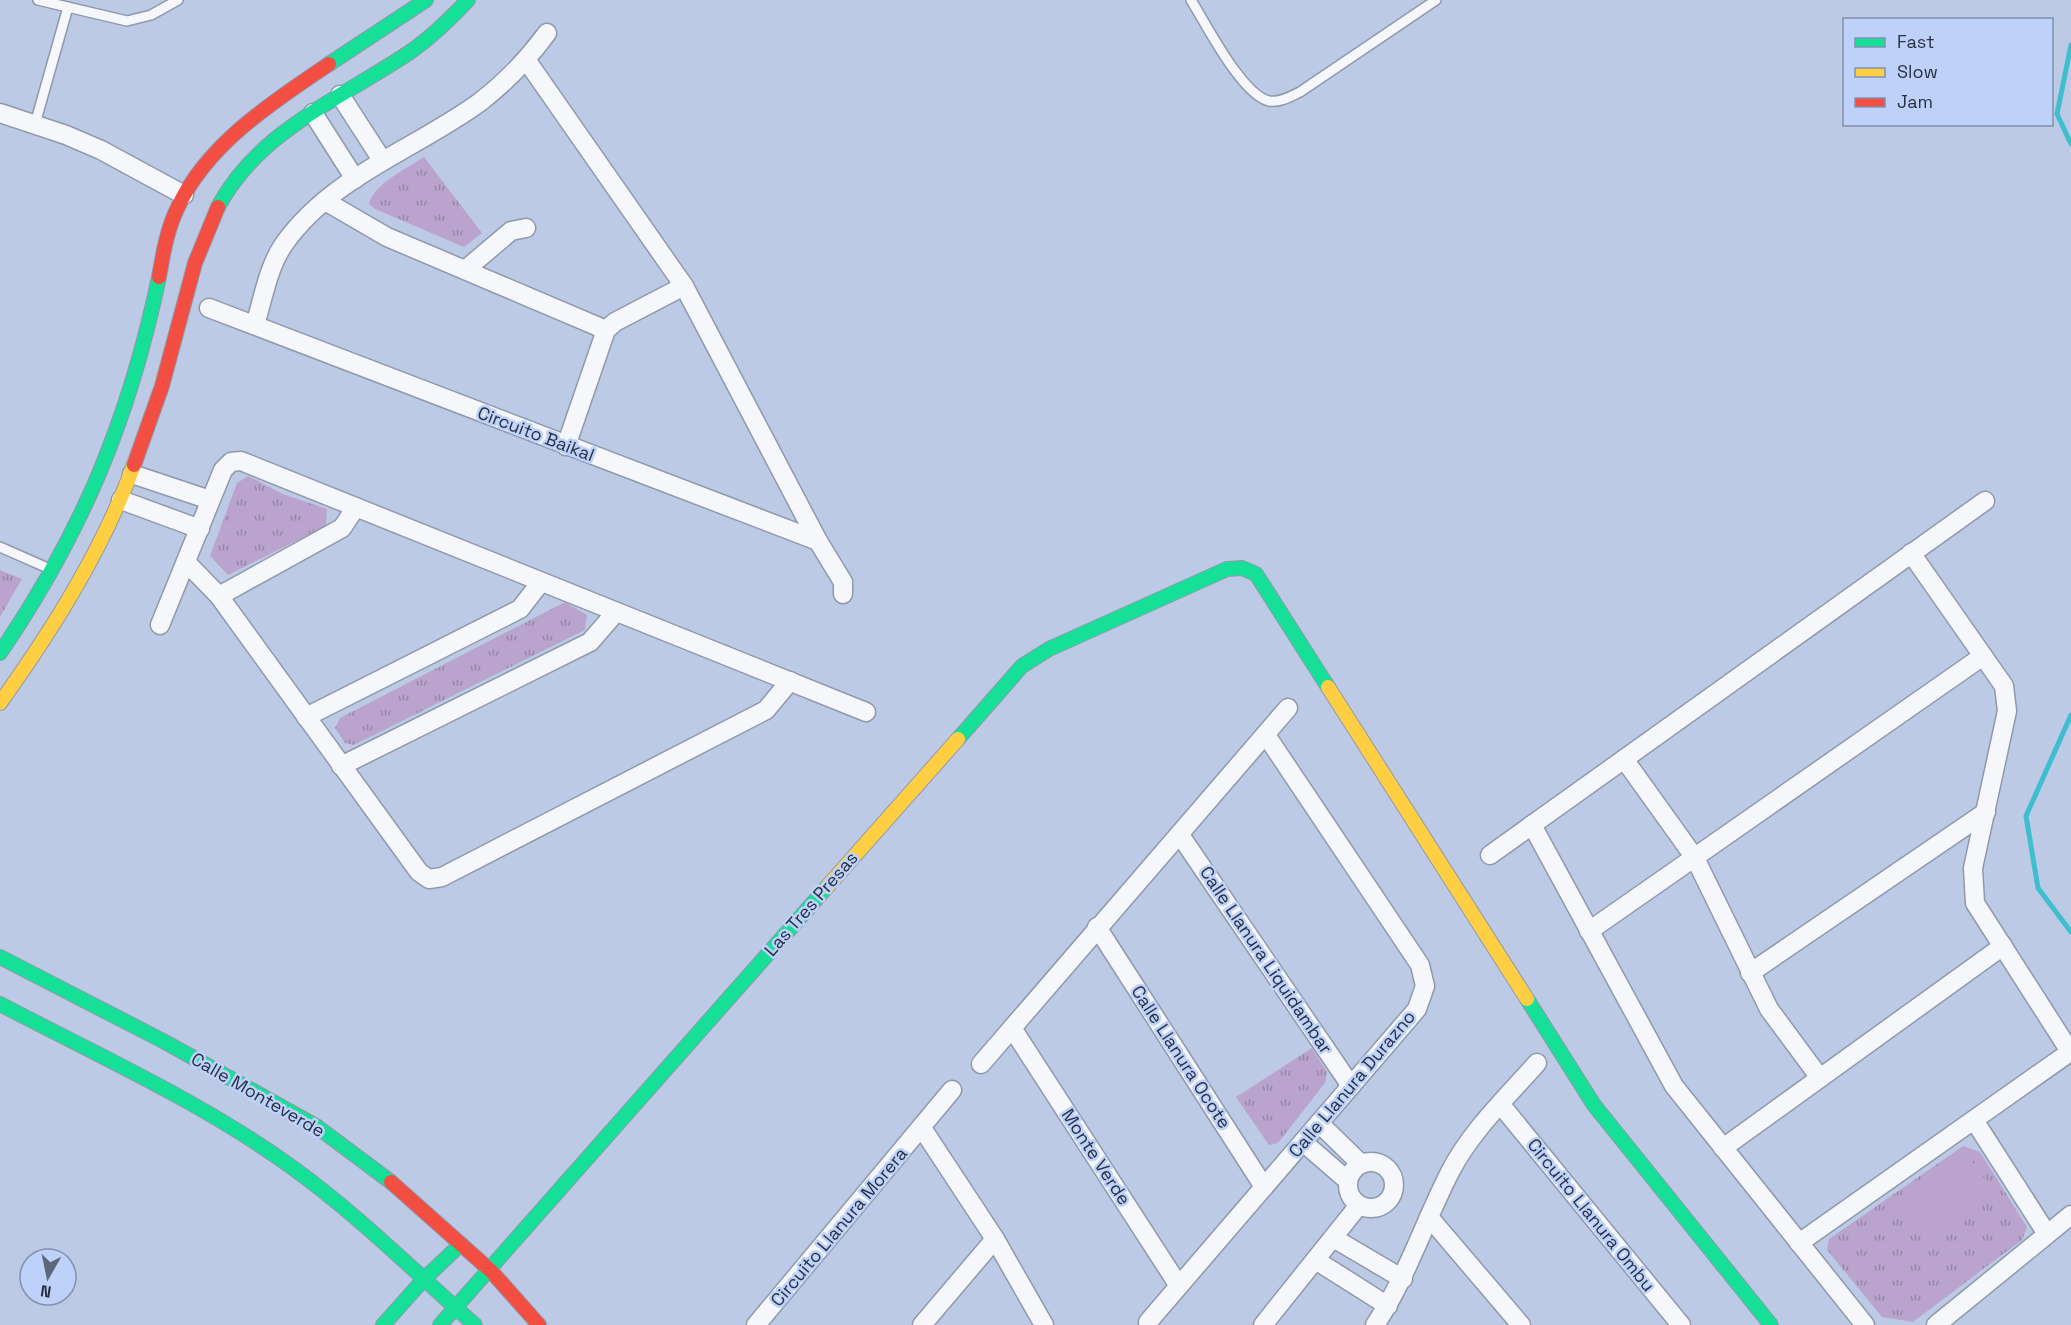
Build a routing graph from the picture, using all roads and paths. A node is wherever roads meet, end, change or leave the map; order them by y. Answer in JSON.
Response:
{"nodes":[{"id":1,"x":178,"y":0,"type":"edge"},
{"id":2,"x":426,"y":0,"type":"edge"},
{"id":3,"x":468,"y":0,"type":"edge"},
{"id":4,"x":1191,"y":0,"type":"edge"},
{"id":5,"x":1436,"y":0,"type":"edge"},
{"id":6,"x":43,"y":1,"type":"edge"},
{"id":7,"x":69,"y":7,"type":"junction"},
{"id":8,"x":547,"y":33,"type":"dead end"},
{"id":9,"x":526,"y":61,"type":"junction"},
{"id":10,"x":340,"y":95,"type":"junction"},
{"id":11,"x":0,"y":113,"type":"edge"},
{"id":12,"x":313,"y":113,"type":"junction"},
{"id":13,"x":35,"y":124,"type":"junction"},
{"id":14,"x":382,"y":160,"type":"junction"},
{"id":15,"x":355,"y":179,"type":"junction"},
{"id":16,"x":212,"y":184,"type":"junction"},
{"id":17,"x":184,"y":195,"type":"junction"},
{"id":18,"x":325,"y":201,"type":"junction"},
{"id":19,"x":188,"y":228,"type":"junction"},
{"id":20,"x":526,"y":228,"type":"dead end"},
{"id":21,"x":465,"y":270,"type":"junction"},
{"id":22,"x":684,"y":286,"type":"junction"},
{"id":23,"x":209,"y":308,"type":"dead end"},
{"id":24,"x":255,"y":325,"type":"junction"},
{"id":25,"x":606,"y":330,"type":"junction"},
{"id":26,"x":566,"y":446,"type":"junction"},
{"id":27,"x":132,"y":474,"type":"junction"},
{"id":28,"x":121,"y":500,"type":"junction"},
{"id":29,"x":210,"y":500,"type":"junction"},
{"id":30,"x":1985,"y":501,"type":"dead end"},
{"id":31,"x":356,"y":507,"type":"junction"},
{"id":32,"x":200,"y":529,"type":"junction"},
{"id":33,"x":818,"y":541,"type":"junction"},
{"id":34,"x":0,"y":547,"type":"edge"},
{"id":35,"x":1911,"y":553,"type":"junction"},
{"id":36,"x":186,"y":562,"type":"junction"},
{"id":37,"x":53,"y":571,"type":"junction"},
{"id":38,"x":542,"y":582,"type":"junction"},
{"id":39,"x":78,"y":585,"type":"junction"},
{"id":40,"x":843,"y":594,"type":"dead end"},
{"id":41,"x":219,"y":596,"type":"junction"},
{"id":42,"x":616,"y":612,"type":"junction"},
{"id":43,"x":160,"y":626,"type":"dead end"},
{"id":44,"x":0,"y":653,"type":"edge"},
{"id":45,"x":1983,"y":656,"type":"junction"},
{"id":46,"x":790,"y":681,"type":"junction"},
{"id":47,"x":0,"y":703,"type":"edge"},
{"id":48,"x":1288,"y":708,"type":"dead end"},
{"id":49,"x":866,"y":712,"type":"dead end"},
{"id":50,"x":306,"y":717,"type":"junction"},
{"id":51,"x":1266,"y":735,"type":"junction"},
{"id":52,"x":1624,"y":759,"type":"junction"},
{"id":53,"x":342,"y":766,"type":"junction"},
{"id":54,"x":1986,"y":812,"type":"junction"},
{"id":55,"x":1532,"y":825,"type":"junction"},
{"id":56,"x":1180,"y":835,"type":"junction"},
{"id":57,"x":1490,"y":855,"type":"dead end"},
{"id":58,"x":1695,"y":858,"type":"junction"},
{"id":59,"x":1097,"y":927,"type":"junction"},
{"id":60,"x":1589,"y":931,"type":"junction"},
{"id":61,"x":2002,"y":946,"type":"junction"},
{"id":62,"x":0,"y":957,"type":"edge"},
{"id":63,"x":1750,"y":973,"type":"junction"},
{"id":64,"x":0,"y":1004,"type":"edge"},
{"id":65,"x":1012,"y":1028,"type":"junction"},
{"id":66,"x":2071,"y":1053,"type":"edge"},
{"id":67,"x":1537,"y":1063,"type":"dead end"},
{"id":68,"x":981,"y":1064,"type":"dead end"},
{"id":69,"x":1820,"y":1078,"type":"junction"},
{"id":70,"x":1351,"y":1086,"type":"junction"},
{"id":71,"x":952,"y":1090,"type":"dead end"},
{"id":72,"x":1501,"y":1105,"type":"junction"},
{"id":73,"x":1974,"y":1120,"type":"junction"},
{"id":74,"x":1319,"y":1123,"type":"junction"},
{"id":75,"x":922,"y":1128,"type":"junction"},
{"id":76,"x":1303,"y":1142,"type":"junction"},
{"id":77,"x":1723,"y":1148,"type":"junction"},
{"id":78,"x":1361,"y":1164,"type":"junction"},
{"id":79,"x":1348,"y":1181,"type":"junction"},
{"id":80,"x":1264,"y":1187,"type":"junction"},
{"id":81,"x":1359,"y":1205,"type":"junction"},
{"id":82,"x":2071,"y":1215,"type":"edge"},
{"id":83,"x":1430,"y":1216,"type":"junction"},
{"id":84,"x":2047,"y":1234,"type":"junction"},
{"id":85,"x":995,"y":1239,"type":"junction"},
{"id":86,"x":1335,"y":1239,"type":"junction"},
{"id":87,"x":1799,"y":1243,"type":"junction"},
{"id":88,"x":461,"y":1244,"type":"junction"},
{"id":89,"x":1317,"y":1261,"type":"junction"},
{"id":90,"x":491,"y":1271,"type":"junction"},
{"id":91,"x":423,"y":1279,"type":"junction"},
{"id":92,"x":1402,"y":1279,"type":"junction"},
{"id":93,"x":1179,"y":1286,"type":"junction"},
{"id":94,"x":456,"y":1306,"type":"junction"},
{"id":95,"x":1388,"y":1306,"type":"junction"},
{"id":96,"x":1148,"y":1322,"type":"dead end"},
{"id":97,"x":383,"y":1325,"type":"edge"},
{"id":98,"x":440,"y":1325,"type":"edge"},
{"id":99,"x":475,"y":1325,"type":"edge"},
{"id":100,"x":539,"y":1325,"type":"edge"},
{"id":101,"x":756,"y":1325,"type":"edge"},
{"id":102,"x":922,"y":1325,"type":"edge"},
{"id":103,"x":1044,"y":1325,"type":"edge"},
{"id":104,"x":1263,"y":1325,"type":"edge"},
{"id":105,"x":1375,"y":1325,"type":"edge"},
{"id":106,"x":1521,"y":1325,"type":"edge"},
{"id":107,"x":1681,"y":1325,"type":"edge"},
{"id":108,"x":1771,"y":1325,"type":"edge"},
{"id":109,"x":1866,"y":1325,"type":"edge"},
{"id":110,"x":1936,"y":1325,"type":"edge"}],
"edges":[{"from":1,"to":7,"type":"lane"},
{"from":2,"to":16,"type":"street"},
{"from":3,"to":10,"type":"street"},
{"from":4,"to":5,"type":"lane"},
{"from":6,"to":7,"type":"lane"},
{"from":7,"to":13,"type":"lane"},
{"from":8,"to":9,"type":"street"},
{"from":9,"to":14,"type":"street"},
{"from":9,"to":22,"type":"street"},
{"from":10,"to":12,"type":"street"},
{"from":10,"to":14,"type":"street"},
{"from":11,"to":13,"type":"street"},
{"from":12,"to":15,"type":"street"},
{"from":12,"to":16,"type":"street"},
{"from":13,"to":17,"type":"street"},
{"from":14,"to":15,"type":"street"},
{"from":15,"to":18,"type":"street"},
{"from":16,"to":17,"type":"street"},
{"from":16,"to":19,"type":"street"},
{"from":17,"to":19,"type":"street"},
{"from":18,"to":21,"type":"street"},
{"from":18,"to":24,"type":"street"},
{"from":19,"to":27,"type":"street"},
{"from":19,"to":37,"type":"street"},
{"from":20,"to":21,"type":"street"},
{"from":21,"to":25,"type":"street"},
{"from":22,"to":25,"type":"street"},
{"from":22,"to":33,"type":"street"},
{"from":23,"to":24,"type":"street","name":"Circuito Baikal"},
{"from":24,"to":26,"type":"street","name":"Circuito Baikal"},
{"from":25,"to":26,"type":"street"},
{"from":26,"to":33,"type":"street","name":"Circuito Baikal"},
{"from":27,"to":28,"type":"street"},
{"from":27,"to":29,"type":"street"},
{"from":28,"to":32,"type":"street"},
{"from":28,"to":39,"type":"street"},
{"from":29,"to":31,"type":"street"},
{"from":29,"to":32,"type":"street"},
{"from":30,"to":35,"type":"street"},
{"from":31,"to":38,"type":"street"},
{"from":31,"to":41,"type":"street"},
{"from":32,"to":36,"type":"street"},
{"from":33,"to":40,"type":"street"},
{"from":34,"to":37,"type":"lane"},
{"from":35,"to":45,"type":"street"},
{"from":35,"to":52,"type":"street"},
{"from":36,"to":41,"type":"street"},
{"from":36,"to":43,"type":"street"},
{"from":37,"to":39,"type":"street"},
{"from":37,"to":44,"type":"street"},
{"from":38,"to":42,"type":"street"},
{"from":38,"to":50,"type":"street"},
{"from":39,"to":47,"type":"street"},
{"from":41,"to":50,"type":"street"},
{"from":42,"to":46,"type":"street"},
{"from":42,"to":53,"type":"street"},
{"from":45,"to":54,"type":"street"},
{"from":45,"to":58,"type":"street"},
{"from":46,"to":49,"type":"street"},
{"from":46,"to":53,"type":"street"},
{"from":48,"to":51,"type":"street"},
{"from":50,"to":53,"type":"street"},
{"from":51,"to":56,"type":"street"},
{"from":51,"to":70,"type":"street","name":"Calle Llanura Durazno"},
{"from":52,"to":55,"type":"street"},
{"from":52,"to":58,"type":"street"},
{"from":54,"to":61,"type":"street"},
{"from":54,"to":63,"type":"street"},
{"from":55,"to":57,"type":"street"},
{"from":55,"to":60,"type":"street"},
{"from":56,"to":59,"type":"street"},
{"from":56,"to":70,"type":"street","name":"Calle Llanura Liquidambar"},
{"from":58,"to":60,"type":"street"},
{"from":58,"to":63,"type":"street"},
{"from":59,"to":65,"type":"street"},
{"from":59,"to":80,"type":"street","name":"Calle Llanura Ocote"},
{"from":60,"to":77,"type":"street"},
{"from":61,"to":66,"type":"street"},
{"from":61,"to":69,"type":"street"},
{"from":62,"to":88,"type":"street","name":"Calle Monteverde"},
{"from":63,"to":69,"type":"street"},
{"from":64,"to":91,"type":"street"},
{"from":65,"to":68,"type":"street"},
{"from":65,"to":93,"type":"street","name":"Monte Verde"},
{"from":66,"to":73,"type":"street"},
{"from":67,"to":72,"type":"street"},
{"from":69,"to":77,"type":"street"},
{"from":70,"to":74,"type":"street","name":"Calle Llanura Durazno"},
{"from":71,"to":75,"type":"street","name":"Circuito Llanura Morera"},
{"from":72,"to":83,"type":"street"},
{"from":72,"to":107,"type":"street","name":"Circuito Llanura Ombu"},
{"from":73,"to":84,"type":"street"},
{"from":73,"to":87,"type":"street"},
{"from":74,"to":76,"type":"street","name":"Calle Llanura Durazno"},
{"from":74,"to":78,"type":"street"},
{"from":75,"to":85,"type":"street","name":"Circuito Llanura Morera"},
{"from":75,"to":101,"type":"street","name":"Circuito Llanura Morera"},
{"from":76,"to":79,"type":"street"},
{"from":76,"to":80,"type":"street","name":"Calle Llanura Durazno"},
{"from":77,"to":87,"type":"street"},
{"from":78,"to":79,"type":"street"},
{"from":78,"to":81,"type":"street"},
{"from":79,"to":81,"type":"street"},
{"from":80,"to":93,"type":"street","name":"Calle Llanura Durazno"},
{"from":81,"to":86,"type":"street"},
{"from":82,"to":84,"type":"street"},
{"from":83,"to":92,"type":"street"},
{"from":83,"to":106,"type":"street"},
{"from":84,"to":110,"type":"street"},
{"from":85,"to":102,"type":"street"},
{"from":85,"to":103,"type":"street","name":"Circuito Llanura Morera"},
{"from":86,"to":89,"type":"street"},
{"from":86,"to":92,"type":"street"},
{"from":87,"to":109,"type":"street"},
{"from":88,"to":90,"type":"street","name":"Calle Monteverde"},
{"from":88,"to":91,"type":"street"},
{"from":89,"to":95,"type":"street"},
{"from":89,"to":104,"type":"street"},
{"from":90,"to":94,"type":"street","name":"Las Tres Presas"},
{"from":90,"to":100,"type":"street","name":"Calle Monteverde"},
{"from":90,"to":108,"type":"street","name":"Las Tres Presas"},
{"from":91,"to":94,"type":"street"},
{"from":91,"to":97,"type":"street"},
{"from":92,"to":95,"type":"street"},
{"from":93,"to":96,"type":"street","name":"Calle Llanura Durazno"},
{"from":94,"to":98,"type":"street","name":"Las Tres Presas"},
{"from":94,"to":99,"type":"street"},
{"from":95,"to":105,"type":"street"}]}
